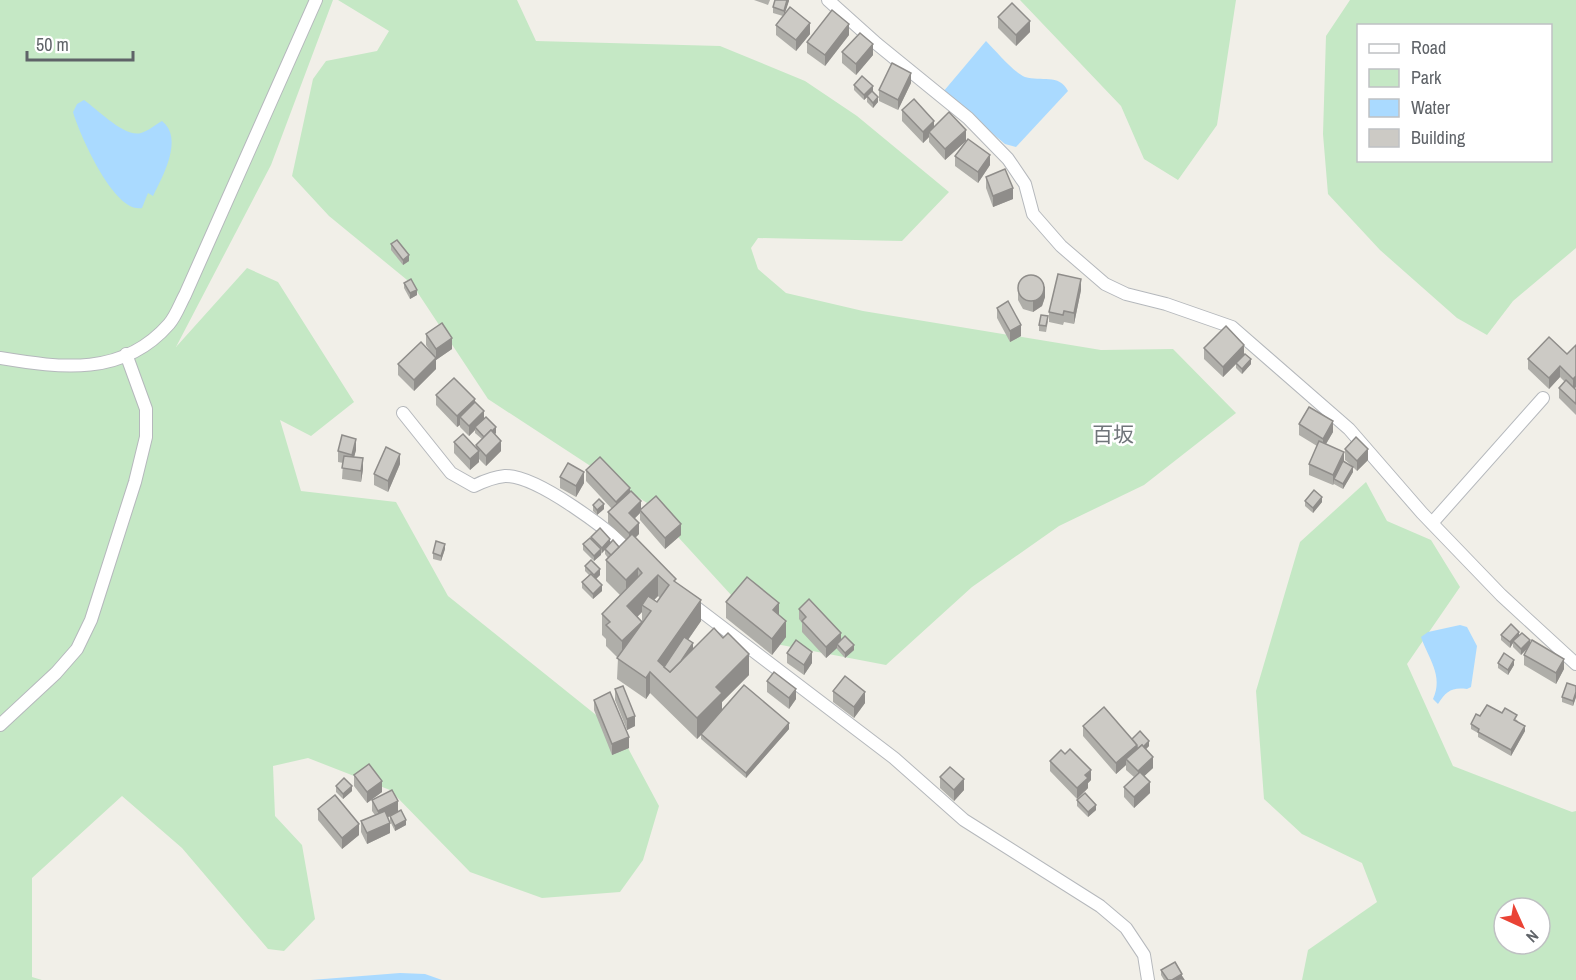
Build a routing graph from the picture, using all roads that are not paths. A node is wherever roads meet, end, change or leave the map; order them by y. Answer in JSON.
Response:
{"nodes":[{"id":1,"x":316,"y":0,"type":"edge"},
{"id":2,"x":828,"y":0,"type":"edge"},
{"id":3,"x":126,"y":354,"type":"junction"},
{"id":4,"x":0,"y":358,"type":"edge"},
{"id":5,"x":1543,"y":398,"type":"dead end"},
{"id":6,"x":403,"y":413,"type":"dead end"},
{"id":7,"x":1432,"y":523,"type":"junction"},
{"id":8,"x":647,"y":565,"type":"edge"},
{"id":9,"x":680,"y":594,"type":"edge"},
{"id":10,"x":1576,"y":664,"type":"edge"},
{"id":11,"x":0,"y":725,"type":"edge"},
{"id":12,"x":1148,"y":980,"type":"edge"}],
"edges":[{"from":1,"to":3,"type":"street"},
{"from":2,"to":7,"type":"street"},
{"from":3,"to":4,"type":"street"},
{"from":3,"to":11,"type":"street"},
{"from":5,"to":7,"type":"street"},
{"from":6,"to":8,"type":"street"},
{"from":7,"to":10,"type":"street"},
{"from":9,"to":12,"type":"street"}]}
